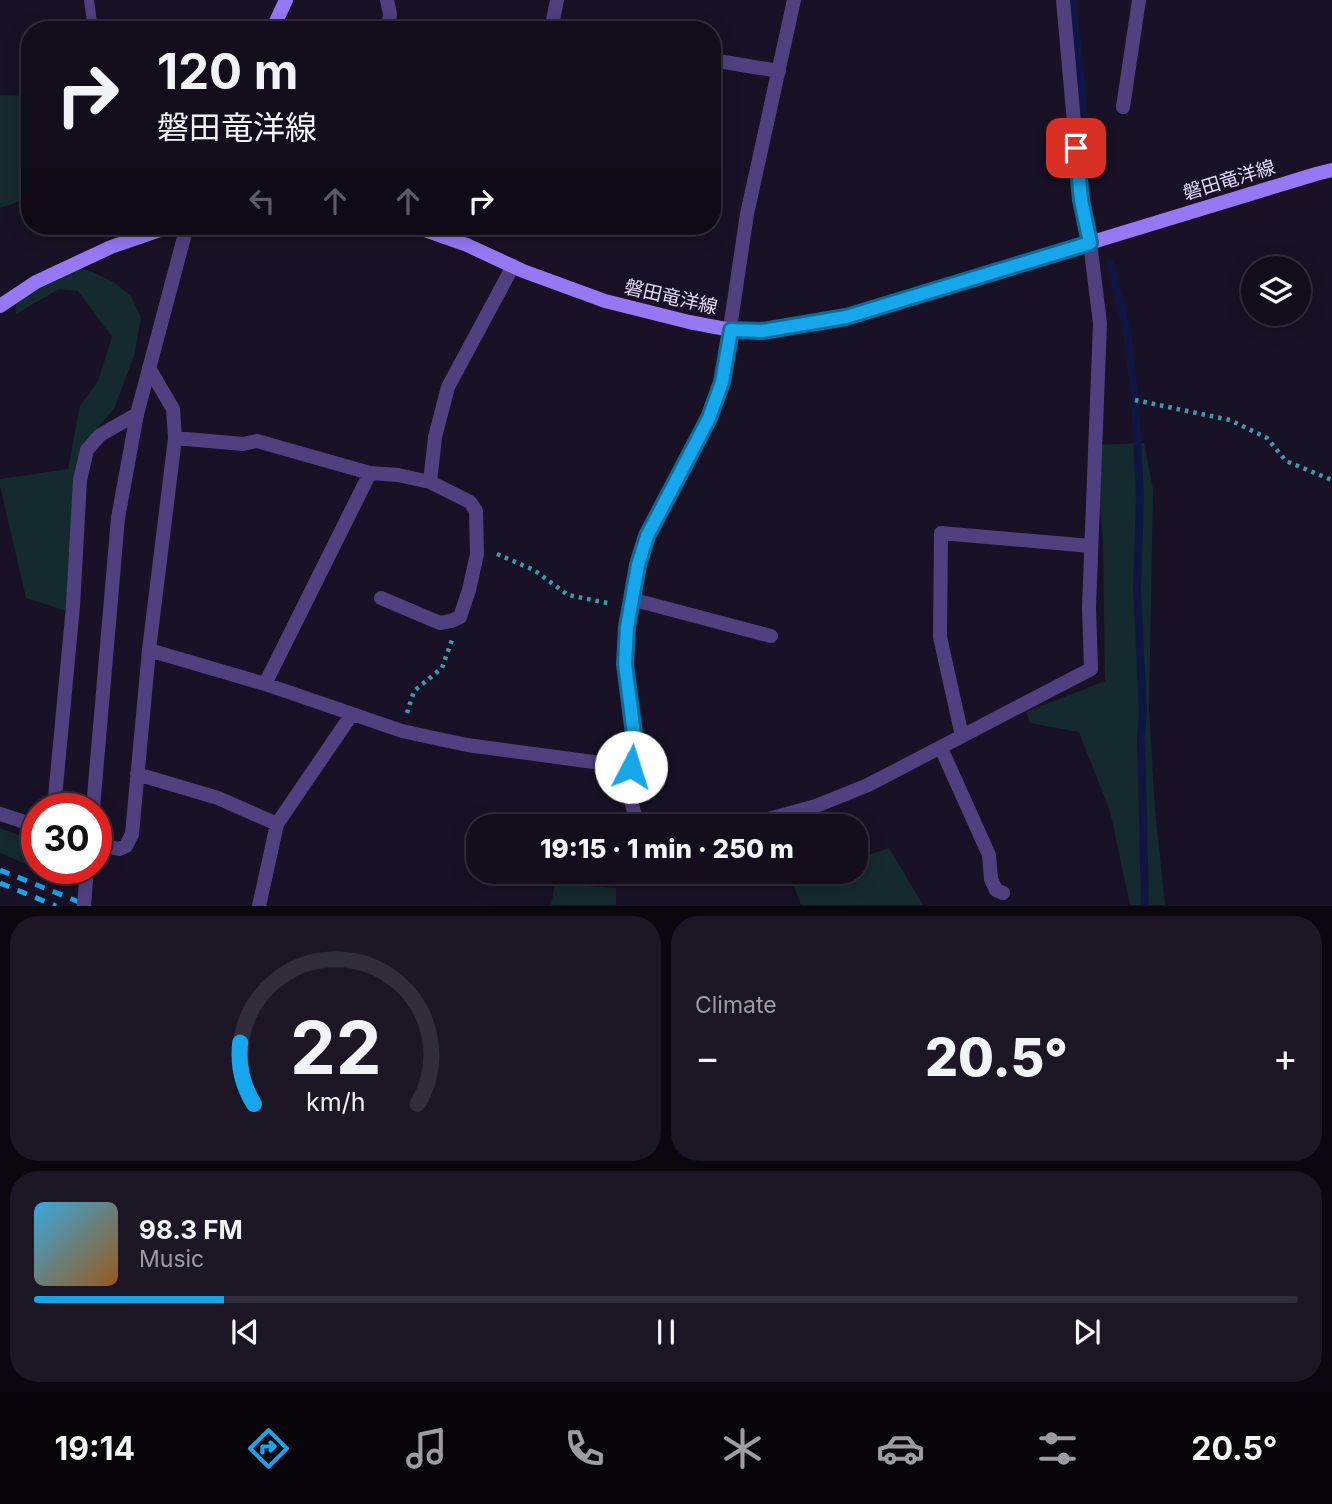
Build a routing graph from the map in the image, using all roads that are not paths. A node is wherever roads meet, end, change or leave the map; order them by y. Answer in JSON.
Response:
{"nodes":[{"id":1,"x":89,"y":0,"type":"edge"},
{"id":2,"x":286,"y":0,"type":"edge"},
{"id":3,"x":387,"y":0,"type":"edge"},
{"id":4,"x":557,"y":0,"type":"edge"},
{"id":5,"x":794,"y":0,"type":"edge"},
{"id":6,"x":1063,"y":0,"type":"edge"},
{"id":7,"x":1139,"y":0,"type":"edge"},
{"id":8,"x":92,"y":21,"type":"edge"},
{"id":9,"x":276,"y":21,"type":"edge"},
{"id":10,"x":389,"y":21,"type":"edge"},
{"id":11,"x":553,"y":21,"type":"edge"},
{"id":12,"x":721,"y":61,"type":"edge"},
{"id":13,"x":779,"y":71,"type":"junction"},
{"id":14,"x":1122,"y":107,"type":"dead end"},
{"id":15,"x":1332,"y":170,"type":"edge"},
{"id":16,"x":146,"y":235,"type":"edge"},
{"id":17,"x":185,"y":235,"type":"edge"},
{"id":18,"x":439,"y":235,"type":"edge"},
{"id":19,"x":1090,"y":243,"type":"junction"},
{"id":20,"x":513,"y":266,"type":"junction"},
{"id":21,"x":0,"y":306,"type":"edge"},
{"id":22,"x":731,"y":330,"type":"junction"},
{"id":23,"x":149,"y":368,"type":"junction"},
{"id":24,"x":137,"y":414,"type":"junction"},
{"id":25,"x":175,"y":438,"type":"junction"},
{"id":26,"x":370,"y":473,"type":"junction"},
{"id":27,"x":430,"y":482,"type":"junction"},
{"id":28,"x":1091,"y":545,"type":"junction"},
{"id":29,"x":380,"y":598,"type":"dead end"},
{"id":30,"x":631,"y":604,"type":"junction"},
{"id":31,"x":771,"y":636,"type":"dead end"},
{"id":32,"x":149,"y":650,"type":"junction"},
{"id":33,"x":265,"y":684,"type":"junction"},
{"id":34,"x":352,"y":714,"type":"junction"},
{"id":35,"x":962,"y":736,"type":"junction"},
{"id":36,"x":941,"y":748,"type":"junction"},
{"id":37,"x":631,"y":767,"type":"junction"},
{"id":38,"x":137,"y":774,"type":"junction"},
{"id":39,"x":55,"y":793,"type":"edge"},
{"id":40,"x":94,"y":793,"type":"edge"},
{"id":41,"x":0,"y":814,"type":"edge"},
{"id":42,"x":634,"y":814,"type":"edge"},
{"id":43,"x":787,"y":814,"type":"edge"},
{"id":44,"x":21,"y":821,"type":"edge"},
{"id":45,"x":277,"y":824,"type":"junction"},
{"id":46,"x":112,"y":847,"type":"edge"},
{"id":47,"x":86,"y":884,"type":"edge"},
{"id":48,"x":1003,"y":893,"type":"dead end"},
{"id":49,"x":84,"y":905,"type":"edge"},
{"id":50,"x":259,"y":905,"type":"edge"}],
"edges":[{"from":1,"to":8,"type":"lane"},
{"from":2,"to":9,"type":"main road"},
{"from":3,"to":10,"type":"street"},
{"from":4,"to":11,"type":"street"},
{"from":5,"to":13,"type":"street"},
{"from":6,"to":19,"type":"street"},
{"from":7,"to":14,"type":"street"},
{"from":12,"to":13,"type":"street"},
{"from":13,"to":22,"type":"street"},
{"from":15,"to":19,"type":"main road","name":"磐田竜洋線"},
{"from":16,"to":21,"type":"main road"},
{"from":17,"to":23,"type":"street"},
{"from":18,"to":20,"type":"main road","name":"磐田竜洋線"},
{"from":19,"to":22,"type":"main road","name":"磐田竜洋線"},
{"from":19,"to":28,"type":"street"},
{"from":20,"to":22,"type":"main road","name":"磐田竜洋線"},
{"from":20,"to":27,"type":"street"},
{"from":22,"to":30,"type":"street"},
{"from":23,"to":24,"type":"street"},
{"from":23,"to":25,"type":"street"},
{"from":24,"to":39,"type":"street"},
{"from":24,"to":40,"type":"street"},
{"from":25,"to":26,"type":"street"},
{"from":25,"to":32,"type":"street"},
{"from":26,"to":27,"type":"street"},
{"from":26,"to":33,"type":"street"},
{"from":27,"to":29,"type":"street"},
{"from":28,"to":35,"type":"street"},
{"from":28,"to":35,"type":"street"},
{"from":30,"to":31,"type":"street"},
{"from":30,"to":37,"type":"street"},
{"from":32,"to":33,"type":"street"},
{"from":32,"to":38,"type":"street"},
{"from":33,"to":34,"type":"street"},
{"from":34,"to":37,"type":"street"},
{"from":34,"to":45,"type":"street"},
{"from":35,"to":36,"type":"street"},
{"from":36,"to":43,"type":"street"},
{"from":36,"to":48,"type":"street"},
{"from":37,"to":42,"type":"street"},
{"from":38,"to":45,"type":"street"},
{"from":38,"to":46,"type":"street"},
{"from":41,"to":44,"type":"street"},
{"from":45,"to":50,"type":"street"},
{"from":47,"to":49,"type":"street","bridge":true}]}
